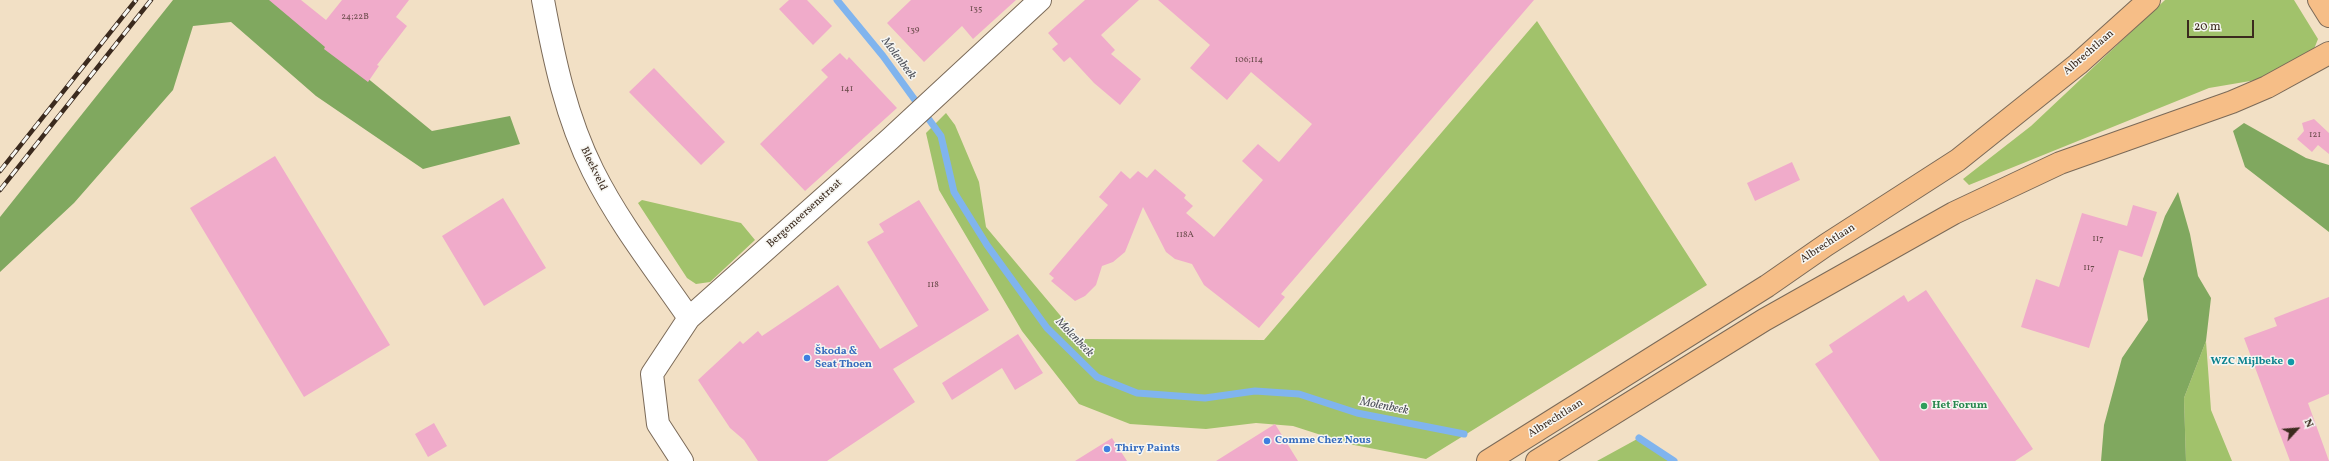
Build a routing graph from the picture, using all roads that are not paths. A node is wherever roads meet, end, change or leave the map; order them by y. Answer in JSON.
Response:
{"nodes":[{"id":1,"x":543,"y":0,"type":"edge"},
{"id":2,"x":1040,"y":0,"type":"edge"},
{"id":3,"x":2149,"y":0,"type":"edge"},
{"id":4,"x":2319,"y":0,"type":"edge"},
{"id":5,"x":2329,"y":16,"type":"edge"},
{"id":6,"x":2329,"y":53,"type":"edge"},
{"id":7,"x":689,"y":318,"type":"junction"},
{"id":8,"x":682,"y":461,"type":"edge"},
{"id":9,"x":1488,"y":461,"type":"edge"},
{"id":10,"x":1537,"y":461,"type":"edge"}],
"edges":[{"from":1,"to":7,"type":"street","name":"Bleekveld"},
{"from":2,"to":7,"type":"street","name":"Bergemeersenstraat"},
{"from":3,"to":9,"type":"main road","name":"Albrechtlaan"},
{"from":4,"to":5,"type":"main road"},
{"from":6,"to":10,"type":"main road"},
{"from":7,"to":8,"type":"street","name":"Bergemeersenstraat"}]}
